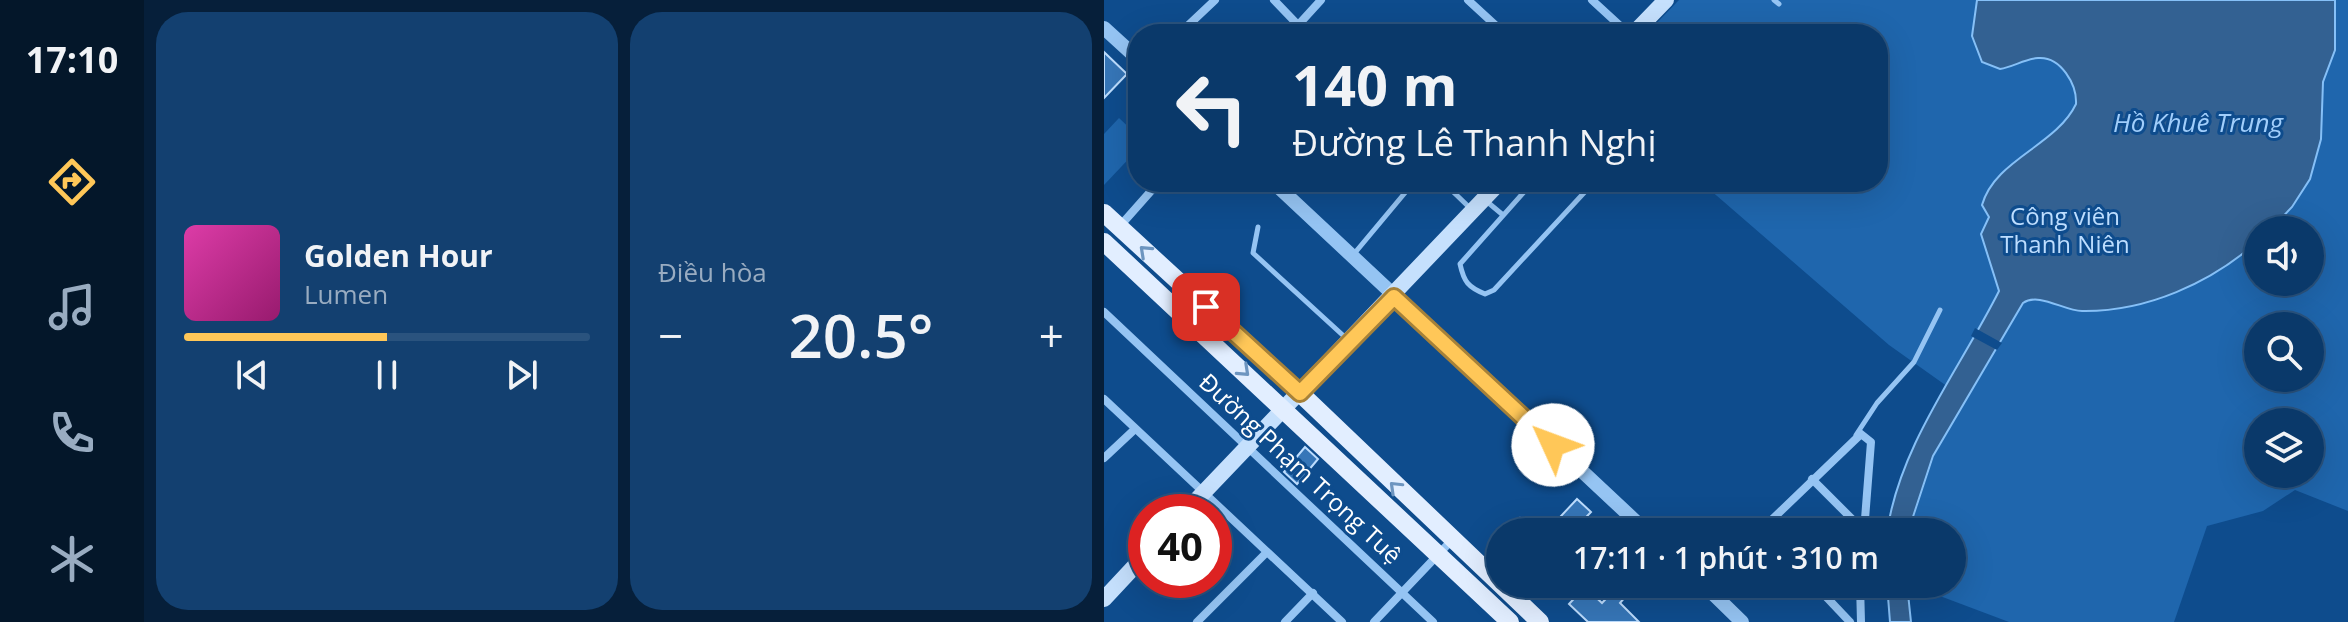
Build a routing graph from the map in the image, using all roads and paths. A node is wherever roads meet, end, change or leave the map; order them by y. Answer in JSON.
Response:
{"nodes":[{"id":1,"x":1215,"y":0,"type":"edge"},
{"id":2,"x":1274,"y":0,"type":"edge"},
{"id":3,"x":1321,"y":0,"type":"edge"},
{"id":4,"x":1468,"y":0,"type":"edge"},
{"id":5,"x":1592,"y":0,"type":"edge"},
{"id":6,"x":1666,"y":0,"type":"edge"},
{"id":7,"x":1190,"y":24,"type":"edge"},
{"id":8,"x":1297,"y":24,"type":"edge"},
{"id":9,"x":1299,"y":24,"type":"edge"},
{"id":10,"x":1494,"y":24,"type":"edge"},
{"id":11,"x":1624,"y":24,"type":"edge"},
{"id":12,"x":1644,"y":24,"type":"edge"},
{"id":13,"x":1104,"y":28,"type":"edge"},
{"id":14,"x":1128,"y":50,"type":"edge"},
{"id":15,"x":1150,"y":192,"type":"edge"},
{"id":16,"x":1283,"y":192,"type":"edge"},
{"id":17,"x":1406,"y":192,"type":"edge"},
{"id":18,"x":1458,"y":192,"type":"edge"},
{"id":19,"x":1490,"y":192,"type":"edge"},
{"id":20,"x":1524,"y":192,"type":"edge"},
{"id":21,"x":1585,"y":192,"type":"edge"},
{"id":22,"x":1478,"y":205,"type":"junction"},
{"id":23,"x":1104,"y":213,"type":"edge"},
{"id":24,"x":1503,"y":215,"type":"junction"},
{"id":25,"x":1119,"y":227,"type":"junction"},
{"id":26,"x":1258,"y":227,"type":"dead end"},
{"id":27,"x":1104,"y":242,"type":"edge"},
{"id":28,"x":1351,"y":257,"type":"junction"},
{"id":29,"x":1394,"y":297,"type":"junction"},
{"id":30,"x":1940,"y":310,"type":"dead end"},
{"id":31,"x":1104,"y":312,"type":"edge"},
{"id":32,"x":1350,"y":342,"type":"junction"},
{"id":33,"x":1300,"y":393,"type":"junction"},
{"id":34,"x":1104,"y":399,"type":"edge"},
{"id":35,"x":1285,"y":409,"type":"junction"},
{"id":36,"x":1135,"y":429,"type":"junction"},
{"id":37,"x":1855,"y":436,"type":"junction"},
{"id":38,"x":1248,"y":447,"type":"junction"},
{"id":39,"x":1104,"y":458,"type":"edge"},
{"id":40,"x":1812,"y":479,"type":"junction"},
{"id":41,"x":1204,"y":493,"type":"junction"},
{"id":42,"x":1632,"y":518,"type":"edge"},
{"id":43,"x":1774,"y":518,"type":"edge"},
{"id":44,"x":1850,"y":518,"type":"edge"},
{"id":45,"x":1865,"y":518,"type":"edge"},
{"id":46,"x":1452,"y":540,"type":"junction"},
{"id":47,"x":1267,"y":552,"type":"junction"},
{"id":48,"x":1438,"y":554,"type":"junction"},
{"id":49,"x":1128,"y":573,"type":"edge"},
{"id":50,"x":1313,"y":593,"type":"junction"},
{"id":51,"x":1402,"y":593,"type":"junction"},
{"id":52,"x":1718,"y":598,"type":"edge"},
{"id":53,"x":1827,"y":598,"type":"edge"},
{"id":54,"x":1860,"y":598,"type":"edge"},
{"id":55,"x":1104,"y":599,"type":"edge"},
{"id":56,"x":1197,"y":622,"type":"edge"},
{"id":57,"x":1285,"y":622,"type":"edge"},
{"id":58,"x":1342,"y":622,"type":"edge"},
{"id":59,"x":1374,"y":622,"type":"edge"},
{"id":60,"x":1433,"y":622,"type":"edge"},
{"id":61,"x":1510,"y":622,"type":"edge"},
{"id":62,"x":1540,"y":622,"type":"edge"},
{"id":63,"x":1742,"y":622,"type":"edge"},
{"id":64,"x":1850,"y":622,"type":"edge"},
{"id":65,"x":1861,"y":622,"type":"edge"}],
"edges":[{"from":1,"to":7,"type":"street"},
{"from":2,"to":8,"type":"street"},
{"from":3,"to":9,"type":"street"},
{"from":4,"to":10,"type":"street"},
{"from":5,"to":11,"type":"street"},
{"from":6,"to":12,"type":"main road"},
{"from":13,"to":14,"type":"street"},
{"from":15,"to":25,"type":"street"},
{"from":16,"to":28,"type":"street"},
{"from":17,"to":28,"type":"lane"},
{"from":18,"to":22,"type":"lane"},
{"from":19,"to":22,"type":"main road"},
{"from":20,"to":24,"type":"lane"},
{"from":21,"to":24,"type":"lane"},
{"from":22,"to":24,"type":"lane"},
{"from":22,"to":29,"type":"main road"},
{"from":23,"to":25,"type":"main road"},
{"from":33,"to":25,"type":"main road","one_way":true},
{"from":26,"to":32,"type":"lane"},
{"from":27,"to":35,"type":"main road","one_way":true},
{"from":28,"to":29,"type":"street"},
{"from":29,"to":32,"type":"main road"},
{"from":29,"to":42,"type":"street"},
{"from":30,"to":37,"type":"lane"},
{"from":31,"to":38,"type":"street","name":"Đường Phạm Trọng Tuệ"},
{"from":32,"to":33,"type":"main road"},
{"from":33,"to":35,"type":"main road"},
{"from":46,"to":33,"type":"main road","one_way":true},
{"from":34,"to":36,"type":"street"},
{"from":35,"to":38,"type":"main road"},
{"from":35,"to":48,"type":"main road"},
{"from":36,"to":39,"type":"street"},
{"from":36,"to":41,"type":"street"},
{"from":37,"to":40,"type":"street"},
{"from":37,"to":45,"type":"street"},
{"from":38,"to":41,"type":"main road"},
{"from":38,"to":51,"type":"street","name":"Đường Phạm Trọng Tuệ"},
{"from":40,"to":43,"type":"street"},
{"from":40,"to":44,"type":"street"},
{"from":41,"to":47,"type":"street"},
{"from":46,"to":48,"type":"street"},
{"from":46,"to":62,"type":"main road"},
{"from":47,"to":50,"type":"street"},
{"from":47,"to":56,"type":"street"},
{"from":48,"to":51,"type":"street"},
{"from":48,"to":61,"type":"main road"},
{"from":49,"to":55,"type":"main road"},
{"from":50,"to":57,"type":"street"},
{"from":50,"to":58,"type":"street"},
{"from":51,"to":59,"type":"street"},
{"from":51,"to":60,"type":"street","name":"Đường Phạm Trọng Tuệ"},
{"from":52,"to":63,"type":"street"},
{"from":53,"to":64,"type":"street"},
{"from":54,"to":65,"type":"street"}]}
